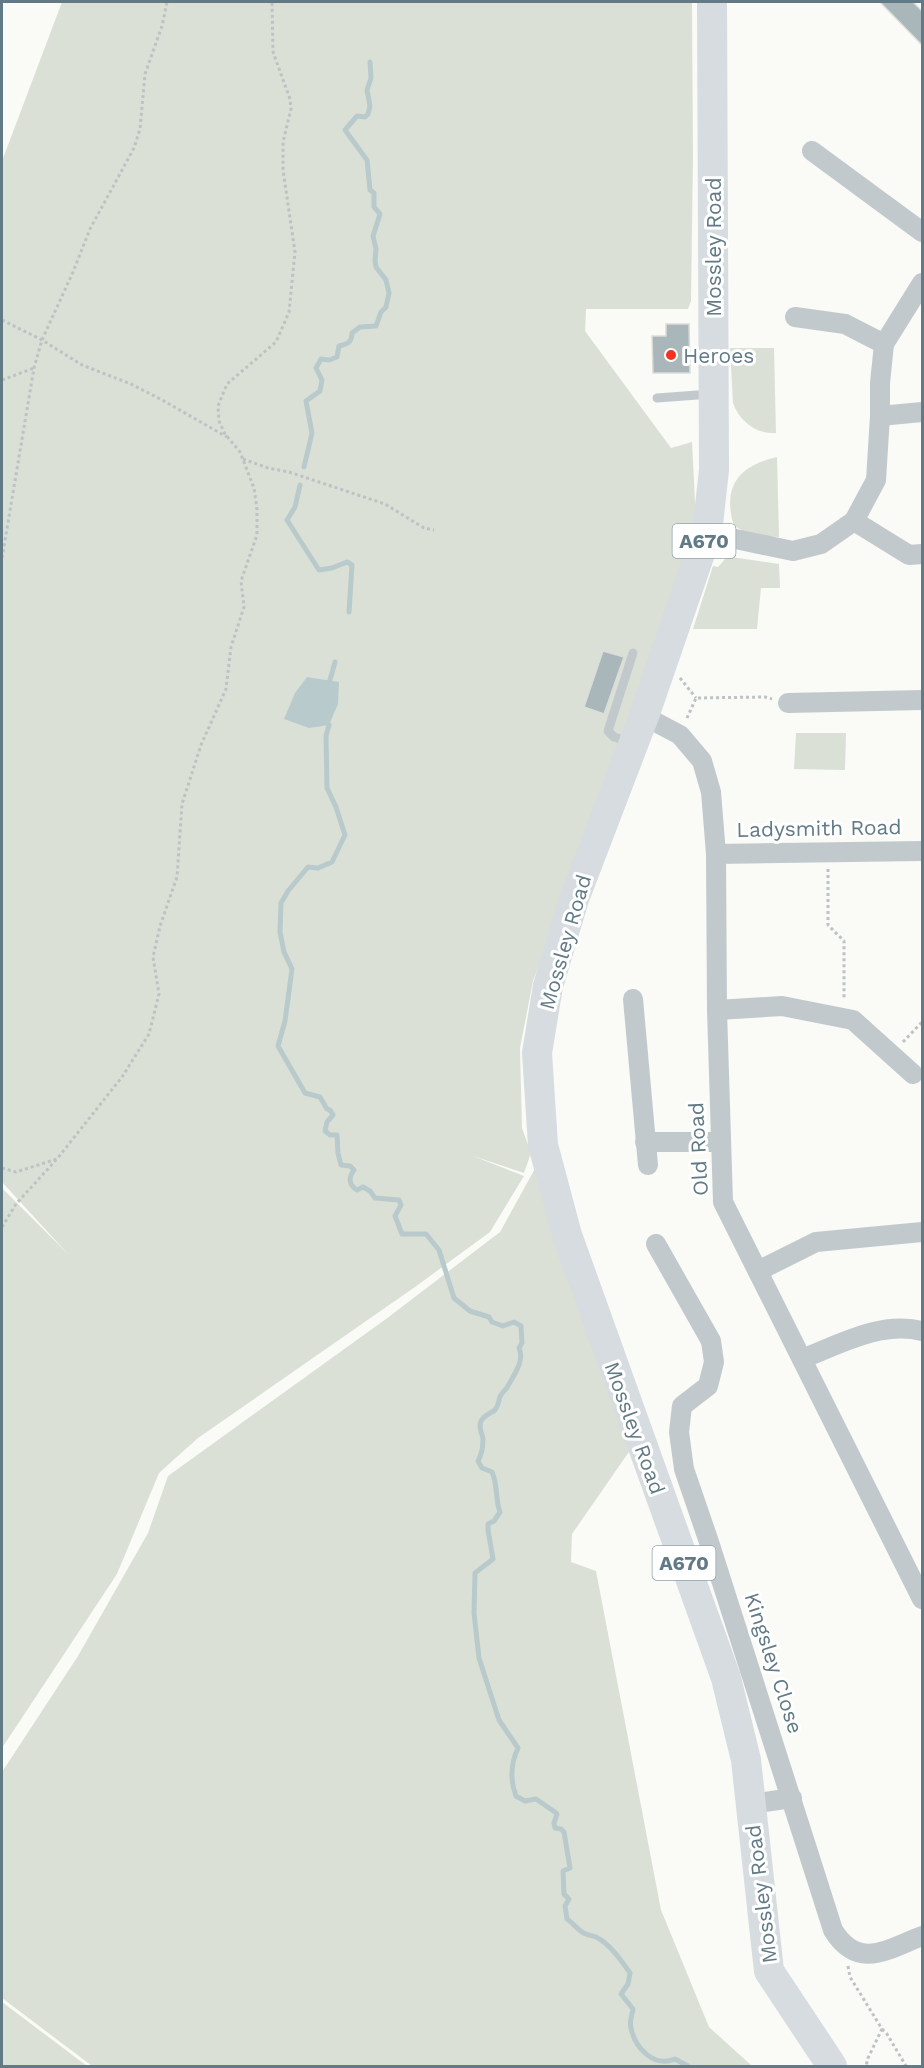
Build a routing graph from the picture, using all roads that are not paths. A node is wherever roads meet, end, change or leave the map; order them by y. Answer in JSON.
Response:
{"nodes":[{"id":1,"x":712,"y":2,"type":"edge"},
{"id":2,"x":812,"y":151,"type":"dead end"},
{"id":3,"x":922,"y":232,"type":"edge"},
{"id":4,"x":922,"y":283,"type":"edge"},
{"id":5,"x":795,"y":317,"type":"dead end"},
{"id":6,"x":884,"y":344,"type":"junction"},
{"id":7,"x":714,"y":393,"type":"junction"},
{"id":8,"x":657,"y":398,"type":"dead end"},
{"id":9,"x":922,"y":412,"type":"edge"},
{"id":10,"x":880,"y":416,"type":"junction"},
{"id":11,"x":854,"y":521,"type":"junction"},
{"id":12,"x":707,"y":533,"type":"junction"},
{"id":13,"x":922,"y":554,"type":"edge"},
{"id":14,"x":633,"y":653,"type":"dead end"},
{"id":15,"x":922,"y":700,"type":"edge"},
{"id":16,"x":788,"y":703,"type":"road end"},
{"id":17,"x":644,"y":716,"type":"junction"},
{"id":18,"x":634,"y":743,"type":"junction"},
{"id":19,"x":922,"y":851,"type":"edge"},
{"id":20,"x":716,"y":854,"type":"junction"},
{"id":21,"x":633,"y":999,"type":"dead end"},
{"id":22,"x":717,"y":1010,"type":"junction"},
{"id":23,"x":913,"y":1074,"type":"dead end"},
{"id":24,"x":645,"y":1142,"type":"junction"},
{"id":25,"x":721,"y":1142,"type":"junction"},
{"id":26,"x":648,"y":1165,"type":"dead end"},
{"id":27,"x":922,"y":1232,"type":"edge"},
{"id":28,"x":656,"y":1244,"type":"dead end"},
{"id":29,"x":758,"y":1271,"type":"junction"},
{"id":30,"x":922,"y":1331,"type":"edge"},
{"id":31,"x":802,"y":1359,"type":"junction"},
{"id":32,"x":709,"y":1542,"type":"junction"},
{"id":33,"x":679,"y":1551,"type":"junction"},
{"id":34,"x":922,"y":1599,"type":"edge"},
{"id":35,"x":792,"y":1798,"type":"junction"},
{"id":36,"x":750,"y":1804,"type":"junction"},
{"id":37,"x":922,"y":1936,"type":"edge"},
{"id":38,"x":832,"y":2067,"type":"edge"}],
"edges":[{"from":1,"to":7,"type":"main road","name":"Mossley Road","number":"A670"},
{"from":2,"to":3,"type":"street"},
{"from":4,"to":6,"type":"street"},
{"from":5,"to":6,"type":"street"},
{"from":6,"to":10,"type":"street"},
{"from":7,"to":8,"type":"lane"},
{"from":7,"to":12,"type":"main road","name":"Mossley Road","number":"A670"},
{"from":9,"to":10,"type":"street"},
{"from":10,"to":11,"type":"street"},
{"from":11,"to":12,"type":"street"},
{"from":11,"to":13,"type":"street"},
{"from":12,"to":17,"type":"main road","name":"Mossley Road","number":"A670"},
{"from":14,"to":18,"type":"lane"},
{"from":15,"to":16,"type":"street"},
{"from":17,"to":18,"type":"main road","name":"Mossley Road","number":"A670"},
{"from":17,"to":20,"type":"street","name":"Old Road"},
{"from":18,"to":33,"type":"main road","name":"Mossley Road","number":"A670"},
{"from":19,"to":20,"type":"street","name":"Ladysmith Road"},
{"from":20,"to":22,"type":"street","name":"Old Road"},
{"from":21,"to":24,"type":"street"},
{"from":22,"to":23,"type":"street"},
{"from":22,"to":25,"type":"street","name":"Old Road"},
{"from":24,"to":25,"type":"street"},
{"from":24,"to":26,"type":"street"},
{"from":25,"to":29,"type":"street","name":"Old Road"},
{"from":27,"to":29,"type":"street"},
{"from":28,"to":32,"type":"street","name":"Kingsley Close"},
{"from":29,"to":31,"type":"street","name":"Old Road"},
{"from":30,"to":31,"type":"street"},
{"from":31,"to":34,"type":"street","name":"Old Road"},
{"from":32,"to":33,"type":"street"},
{"from":32,"to":35,"type":"street","name":"Kingsley Close"},
{"from":33,"to":36,"type":"main road","name":"Mossley Road","number":"A670"},
{"from":35,"to":36,"type":"street"},
{"from":35,"to":37,"type":"street","name":"Kingsley Close"},
{"from":36,"to":38,"type":"main road","name":"Mossley Road","number":"A670"}]}
